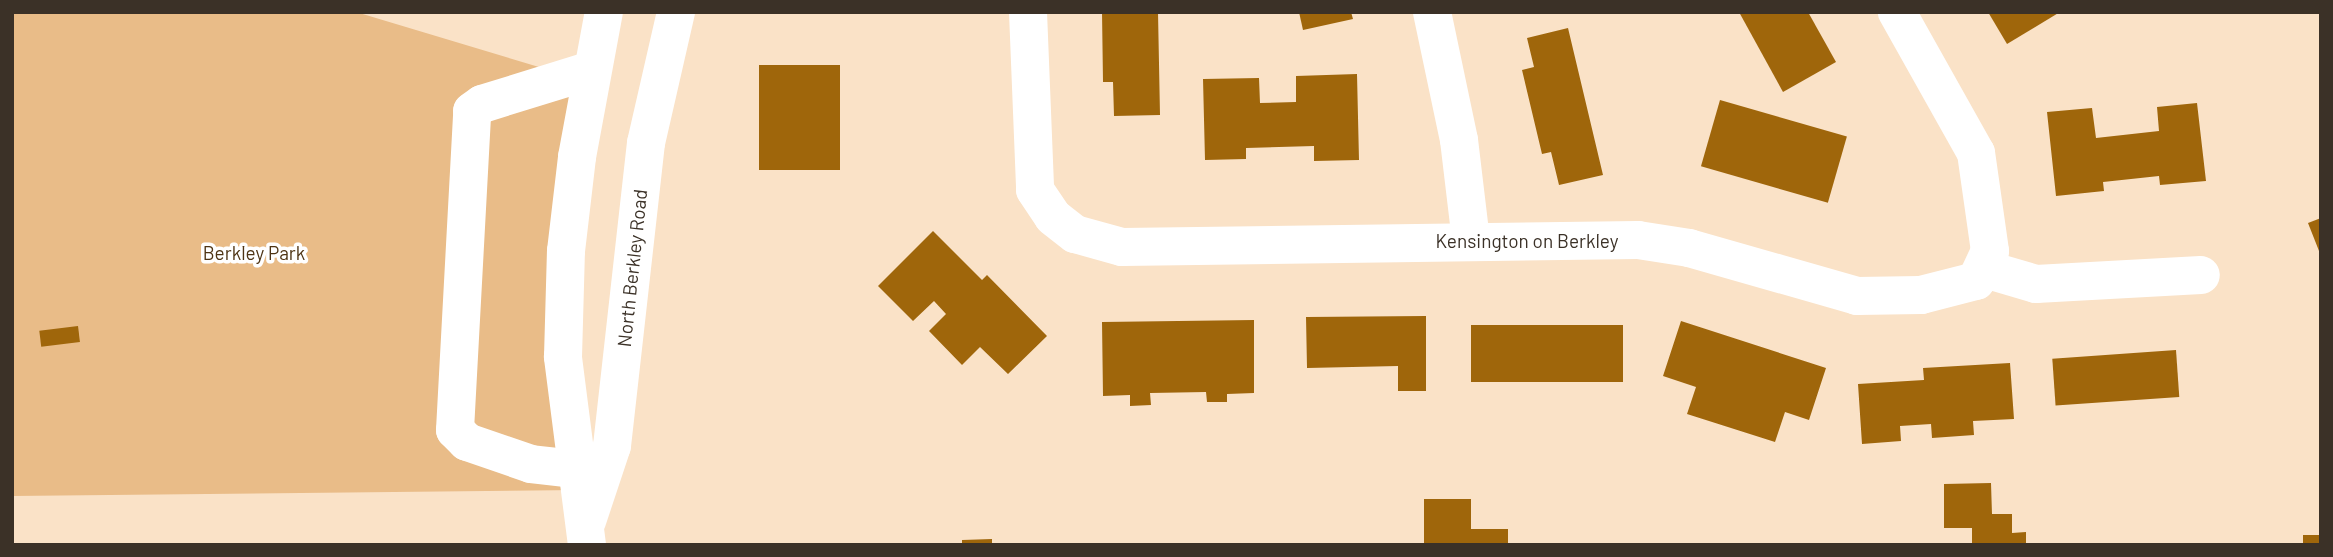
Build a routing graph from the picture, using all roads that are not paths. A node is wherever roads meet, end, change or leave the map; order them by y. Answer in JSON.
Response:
{"nodes":[{"id":1,"x":604,"y":12,"type":"edge"},
{"id":2,"x":676,"y":12,"type":"edge"},
{"id":3,"x":1028,"y":12,"type":"edge"},
{"id":4,"x":1432,"y":12,"type":"edge"},
{"id":5,"x":1897,"y":12,"type":"edge"},
{"id":6,"x":592,"y":70,"type":"junction"},
{"id":7,"x":1471,"y":241,"type":"junction"},
{"id":8,"x":1985,"y":269,"type":"junction"},
{"id":9,"x":2201,"y":275,"type":"dead end"},
{"id":10,"x":575,"y":469,"type":"junction"},
{"id":11,"x":586,"y":534,"type":"edge"}],
"edges":[{"from":1,"to":6,"type":"street","name":"North Berkley Road"},
{"from":2,"to":11,"type":"street","name":"North Berkley Road"},
{"from":3,"to":7,"type":"street","name":"Kensington on Berkley"},
{"from":4,"to":7,"type":"street"},
{"from":5,"to":8,"type":"street"},
{"from":6,"to":10,"type":"street","name":"North Berkley Road"},
{"from":6,"to":10,"type":"street"},
{"from":7,"to":8,"type":"street","name":"Kensington on Berkley"},
{"from":8,"to":9,"type":"street"},
{"from":10,"to":11,"type":"street","name":"North Berkley Road"}]}
